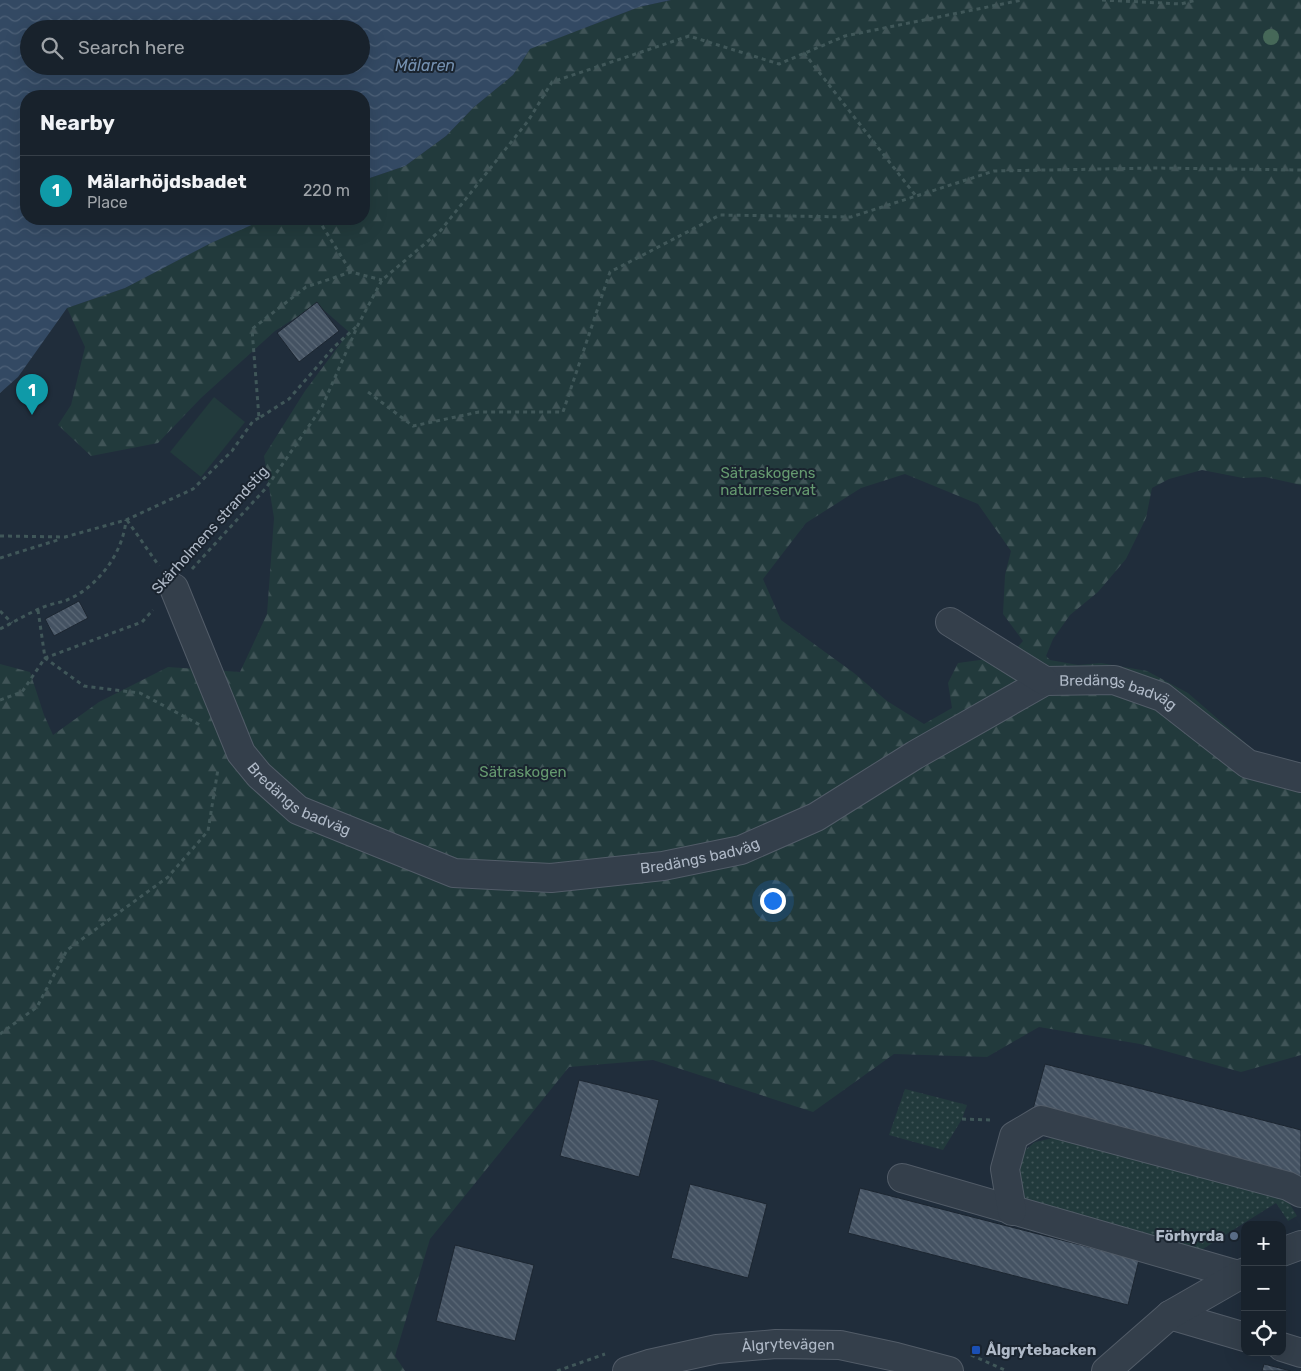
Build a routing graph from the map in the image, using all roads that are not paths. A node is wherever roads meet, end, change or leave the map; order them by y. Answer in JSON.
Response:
{"nodes":[{"id":1,"x":174,"y":588,"type":"road end"},
{"id":2,"x":950,"y":622,"type":"dead end"},
{"id":3,"x":1045,"y":681,"type":"junction"},
{"id":4,"x":1301,"y":778,"type":"edge"},
{"id":5,"x":902,"y":1178,"type":"dead end"},
{"id":6,"x":1301,"y":1193,"type":"edge"},
{"id":7,"x":1012,"y":1211,"type":"junction"},
{"id":8,"x":1301,"y":1244,"type":"edge"},
{"id":9,"x":1286,"y":1250,"type":"edge"},
{"id":10,"x":1241,"y":1273,"type":"edge"},
{"id":11,"x":1170,"y":1315,"type":"junction"},
{"id":12,"x":1241,"y":1336,"type":"edge"},
{"id":13,"x":1286,"y":1348,"type":"edge"},
{"id":14,"x":1301,"y":1353,"type":"edge"},
{"id":15,"x":642,"y":1369,"type":"edge"},
{"id":16,"x":950,"y":1371,"type":"edge"},
{"id":17,"x":1106,"y":1371,"type":"edge"}],
"edges":[{"from":1,"to":3,"type":"street","name":"Bredängs badväg"},
{"from":2,"to":3,"type":"street"},
{"from":3,"to":4,"type":"street","name":"Bredängs badväg"},
{"from":5,"to":7,"type":"street"},
{"from":6,"to":7,"type":"street"},
{"from":7,"to":10,"type":"street"},
{"from":8,"to":9,"type":"street"},
{"from":10,"to":11,"type":"street"},
{"from":11,"to":12,"type":"street"},
{"from":11,"to":17,"type":"street"},
{"from":13,"to":14,"type":"street"},
{"from":15,"to":16,"type":"street","name":"Ålgrytevägen"}]}
